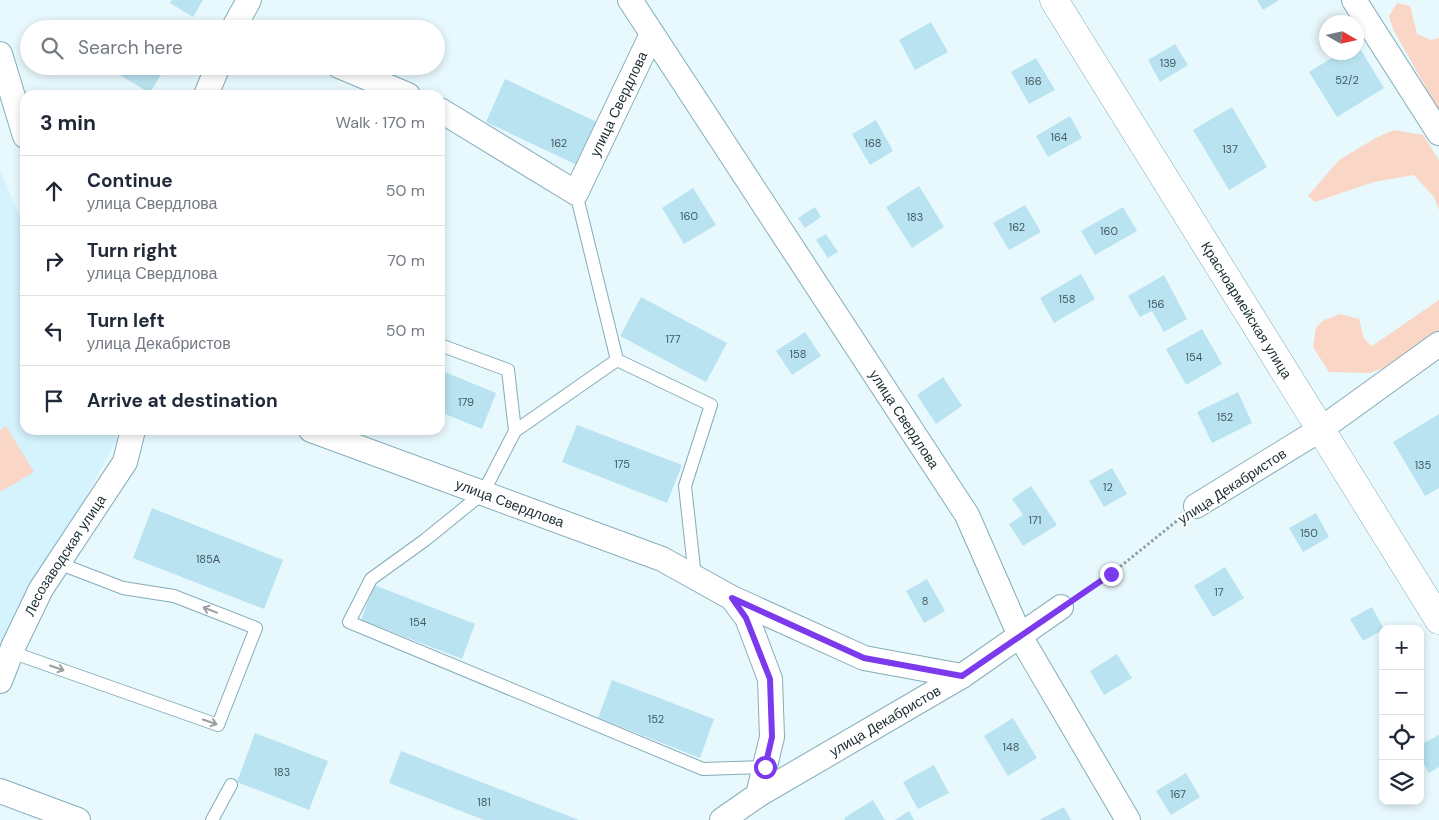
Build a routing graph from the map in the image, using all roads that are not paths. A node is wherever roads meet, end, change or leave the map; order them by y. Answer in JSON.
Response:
{"nodes":[{"id":1,"x":249,"y":0,"type":"edge"},
{"id":2,"x":630,"y":0,"type":"edge"},
{"id":3,"x":1054,"y":0,"type":"edge"},
{"id":4,"x":1354,"y":0,"type":"edge"},
{"id":5,"x":242,"y":20,"type":"edge"},
{"id":6,"x":652,"y":34,"type":"junction"},
{"id":7,"x":0,"y":54,"type":"edge"},
{"id":8,"x":214,"y":75,"type":"edge"},
{"id":9,"x":361,"y":75,"type":"edge"},
{"id":10,"x":208,"y":90,"type":"edge"},
{"id":11,"x":396,"y":90,"type":"edge"},
{"id":12,"x":445,"y":113,"type":"edge"},
{"id":13,"x":20,"y":120,"type":"edge"},
{"id":14,"x":1439,"y":133,"type":"edge"},
{"id":15,"x":576,"y":193,"type":"junction"},
{"id":16,"x":1439,"y":344,"type":"edge"},
{"id":17,"x":445,"y":347,"type":"edge"},
{"id":18,"x":617,"y":360,"type":"junction"},
{"id":19,"x":1321,"y":429,"type":"junction"},
{"id":20,"x":515,"y":431,"type":"junction"},
{"id":21,"x":132,"y":435,"type":"edge"},
{"id":22,"x":339,"y":435,"type":"edge"},
{"id":23,"x":483,"y":493,"type":"junction"},
{"id":24,"x":1196,"y":506,"type":"road end"},
{"id":25,"x":58,"y":563,"type":"junction"},
{"id":26,"x":695,"y":577,"type":"junction"},
{"id":27,"x":732,"y":598,"type":"junction"},
{"id":28,"x":1061,"y":607,"type":"road end"},
{"id":29,"x":1439,"y":620,"type":"edge"},
{"id":30,"x":1020,"y":636,"type":"junction"},
{"id":31,"x":11,"y":652,"type":"junction"},
{"id":32,"x":962,"y":676,"type":"junction"},
{"id":33,"x":0,"y":681,"type":"edge"},
{"id":34,"x":765,"y":767,"type":"junction"},
{"id":35,"x":231,"y":785,"type":"dead end"},
{"id":36,"x":0,"y":791,"type":"edge"},
{"id":37,"x":758,"y":795,"type":"junction"},
{"id":38,"x":78,"y":820,"type":"edge"},
{"id":39,"x":212,"y":820,"type":"edge"},
{"id":40,"x":722,"y":820,"type":"edge"},
{"id":41,"x":1128,"y":820,"type":"edge"}],
"edges":[{"from":1,"to":5,"type":"street"},
{"from":2,"to":6,"type":"street","name":"улица Свердлова"},
{"from":3,"to":19,"type":"main road","name":"Красноармейская улица"},
{"from":4,"to":14,"type":"street"},
{"from":6,"to":15,"type":"street","name":"улица Свердлова"},
{"from":6,"to":30,"type":"street","name":"улица Свердлова"},
{"from":7,"to":13,"type":"street"},
{"from":8,"to":10,"type":"street"},
{"from":9,"to":11,"type":"street"},
{"from":12,"to":15,"type":"street"},
{"from":15,"to":18,"type":"lane"},
{"from":16,"to":19,"type":"street","name":"улица Декабристов"},
{"from":17,"to":20,"type":"lane"},
{"from":18,"to":20,"type":"lane"},
{"from":18,"to":26,"type":"lane"},
{"from":19,"to":24,"type":"street","name":"улица Декабристов"},
{"from":19,"to":29,"type":"main road","name":"Красноармейская улица"},
{"from":20,"to":23,"type":"lane"},
{"from":21,"to":25,"type":"street","name":"Лесозаводская улица"},
{"from":22,"to":23,"type":"street","name":"улица Свердлова"},
{"from":23,"to":26,"type":"street","name":"улица Свердлова"},
{"from":23,"to":34,"type":"lane"},
{"from":25,"to":31,"type":"street","name":"Лесозаводская улица"},
{"from":31,"to":25,"type":"lane","one_way":true},
{"from":26,"to":27,"type":"street","name":"улица Свердлова"},
{"from":27,"to":32,"type":"street","name":"улица Свердлова"},
{"from":27,"to":34,"type":"street","name":"улица Свердлова"},
{"from":28,"to":30,"type":"street","name":"улица Декабристов"},
{"from":30,"to":32,"type":"street","name":"улица Декабристов"},
{"from":30,"to":41,"type":"street","name":"улица Свердлова"},
{"from":31,"to":33,"type":"street","name":"Лесозаводская улица"},
{"from":32,"to":37,"type":"street","name":"улица Декабристов"},
{"from":34,"to":37,"type":"street","name":"улица Свердлова"},
{"from":35,"to":39,"type":"lane"},
{"from":36,"to":38,"type":"street"},
{"from":37,"to":40,"type":"street","name":"улица Декабристов"}]}
